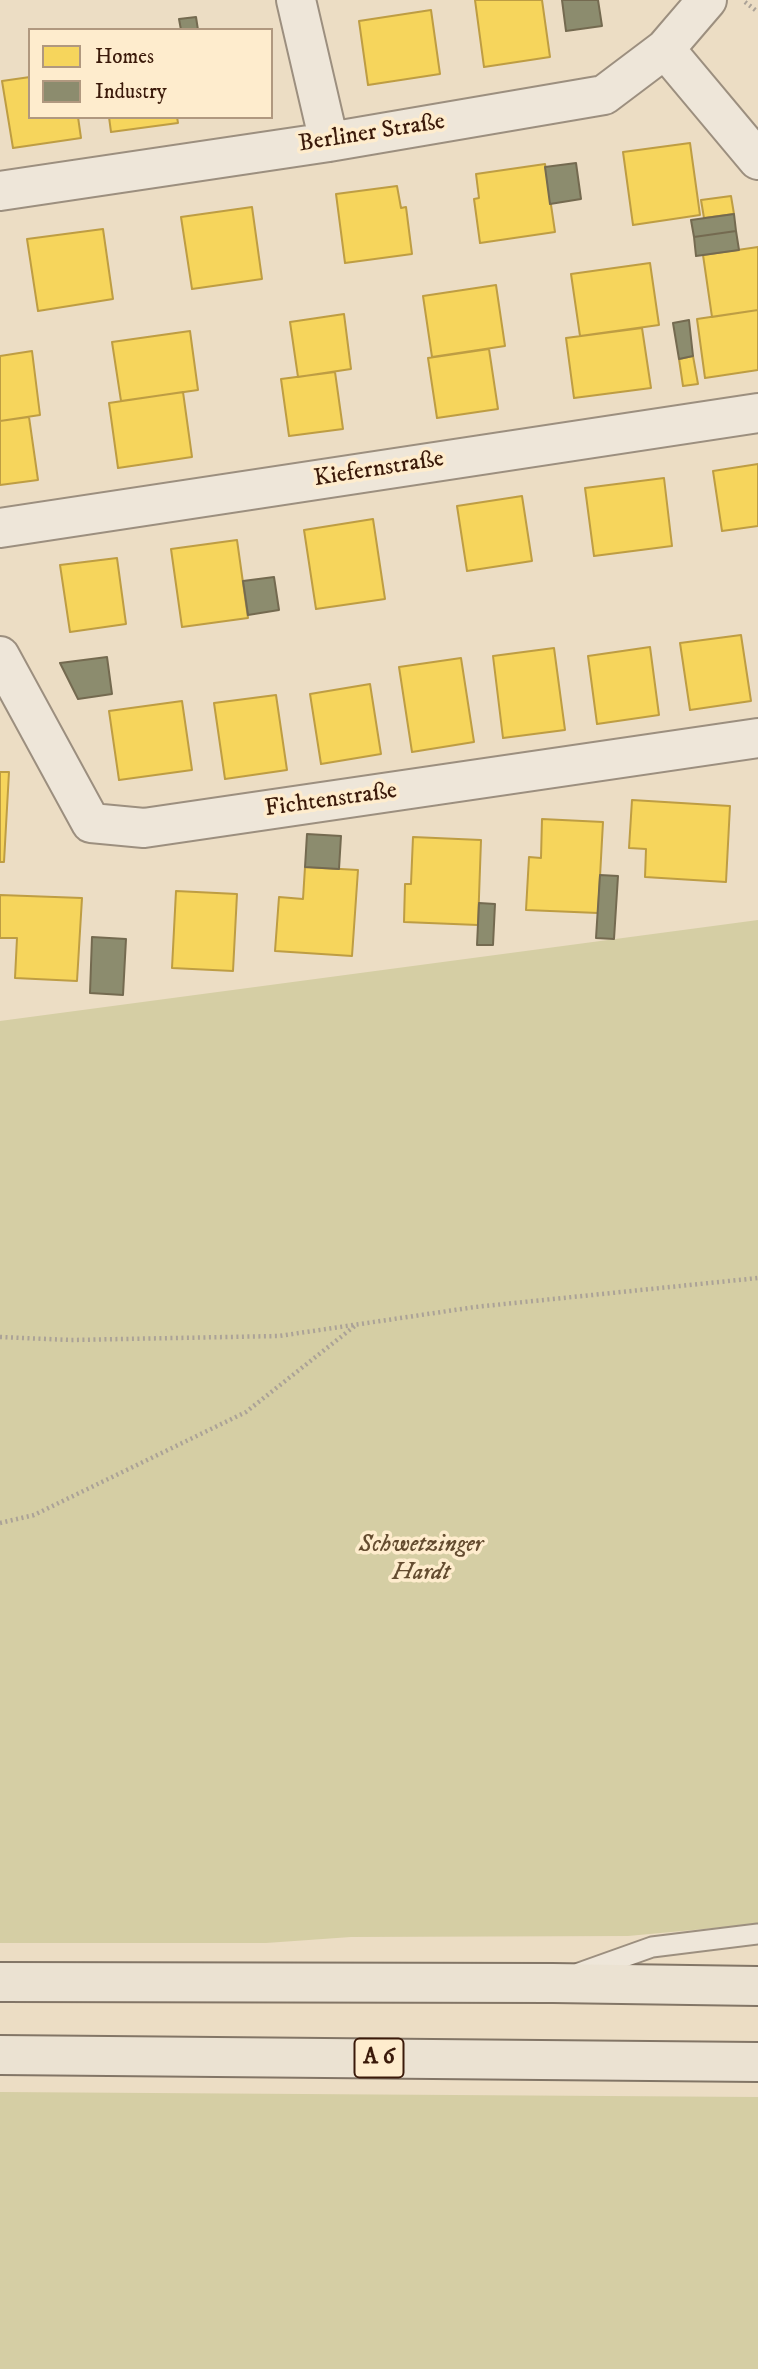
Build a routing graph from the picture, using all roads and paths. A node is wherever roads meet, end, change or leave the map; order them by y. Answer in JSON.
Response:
{"nodes":[{"id":1,"x":296,"y":0,"type":"edge"},
{"id":2,"x":707,"y":0,"type":"edge"},
{"id":3,"x":741,"y":0,"type":"edge"},
{"id":4,"x":758,"y":12,"type":"edge"},
{"id":5,"x":665,"y":49,"type":"junction"},
{"id":6,"x":329,"y":142,"type":"junction"},
{"id":7,"x":758,"y":160,"type":"edge"},
{"id":8,"x":0,"y":191,"type":"edge"},
{"id":9,"x":758,"y":413,"type":"edge"},
{"id":10,"x":0,"y":528,"type":"edge"},
{"id":11,"x":0,"y":656,"type":"edge"},
{"id":12,"x":758,"y":738,"type":"edge"},
{"id":13,"x":758,"y":1278,"type":"edge"},
{"id":14,"x":356,"y":1324,"type":"junction"},
{"id":15,"x":0,"y":1337,"type":"edge"},
{"id":16,"x":0,"y":1522,"type":"edge"},
{"id":17,"x":758,"y":1934,"type":"edge"},
{"id":18,"x":0,"y":1982,"type":"edge"},
{"id":19,"x":553,"y":1983,"type":"junction"},
{"id":20,"x":758,"y":1986,"type":"edge"},
{"id":21,"x":0,"y":2055,"type":"edge"},
{"id":22,"x":758,"y":2062,"type":"edge"}],
"edges":[{"from":1,"to":6,"type":"street"},
{"from":2,"to":5,"type":"street","name":"Berliner Straße"},
{"from":3,"to":4,"type":"path"},
{"from":5,"to":6,"type":"street","name":"Berliner Straße"},
{"from":5,"to":7,"type":"street"},
{"from":6,"to":8,"type":"street","name":"Berliner Straße"},
{"from":9,"to":10,"type":"street","name":"Kiefernstraße"},
{"from":11,"to":12,"type":"street","name":"Fichtenstraße"},
{"from":13,"to":14,"type":"path"},
{"from":14,"to":15,"type":"path"},
{"from":14,"to":16,"type":"path"},
{"from":17,"to":19,"type":"lane"},
{"from":18,"to":19,"type":"highway"},
{"from":19,"to":20,"type":"highway"},
{"from":21,"to":22,"type":"highway","number":"A 6"}]}
